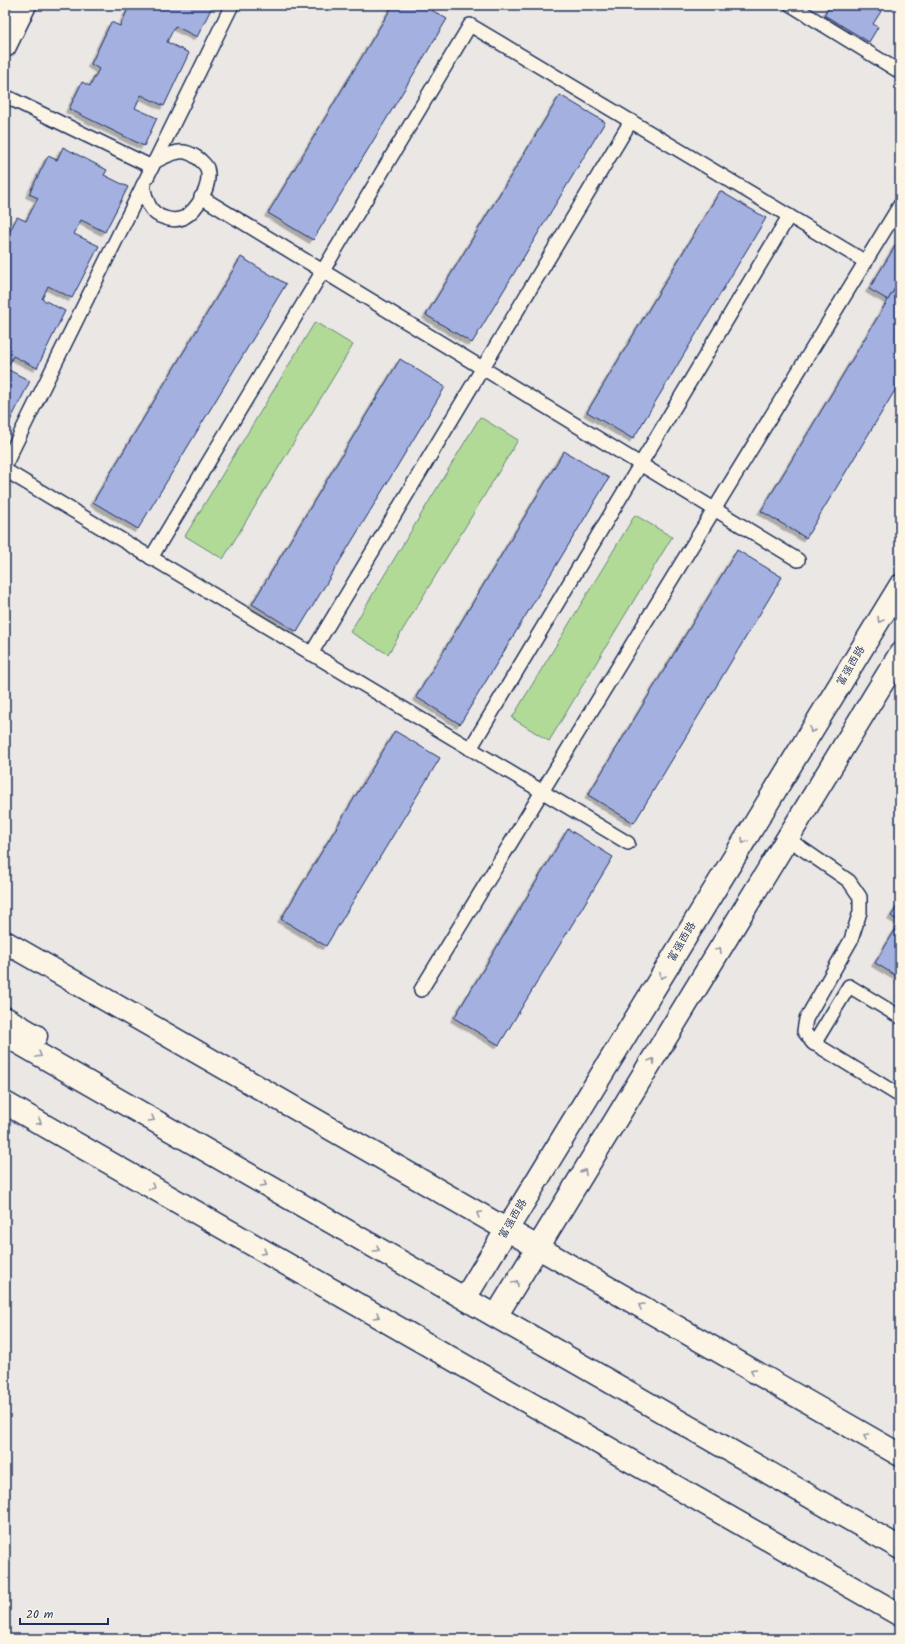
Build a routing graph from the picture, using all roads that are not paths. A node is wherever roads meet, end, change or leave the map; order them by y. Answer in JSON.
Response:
{"nodes":[{"id":1,"x":25,"y":5,"type":"edge"},
{"id":2,"x":232,"y":5,"type":"edge"},
{"id":3,"x":791,"y":5,"type":"edge"},
{"id":4,"x":5,"y":46,"type":"edge"},
{"id":5,"x":900,"y":72,"type":"edge"},
{"id":6,"x":5,"y":96,"type":"edge"},
{"id":7,"x":631,"y":121,"type":"junction"},
{"id":8,"x":153,"y":165,"type":"junction"},
{"id":9,"x":143,"y":185,"type":"junction"},
{"id":10,"x":201,"y":198,"type":"junction"},
{"id":11,"x":900,"y":205,"type":"edge"},
{"id":12,"x":789,"y":216,"type":"junction"},
{"id":13,"x":866,"y":262,"type":"junction"},
{"id":14,"x":322,"y":271,"type":"junction"},
{"id":15,"x":482,"y":368,"type":"junction"},
{"id":16,"x":5,"y":465,"type":"edge"},
{"id":17,"x":640,"y":465,"type":"junction"},
{"id":18,"x":5,"y":470,"type":"edge"},
{"id":19,"x":714,"y":510,"type":"junction"},
{"id":20,"x":151,"y":558,"type":"junction"},
{"id":21,"x":798,"y":560,"type":"dead end"},
{"id":22,"x":900,"y":586,"type":"edge"},
{"id":23,"x":311,"y":654,"type":"junction"},
{"id":24,"x":900,"y":654,"type":"edge"},
{"id":25,"x":470,"y":749,"type":"junction"},
{"id":26,"x":542,"y":792,"type":"junction"},
{"id":27,"x":788,"y":839,"type":"junction"},
{"id":28,"x":628,"y":844,"type":"dead end"},
{"id":29,"x":5,"y":942,"type":"edge"},
{"id":30,"x":421,"y":990,"type":"dead end"},
{"id":31,"x":900,"y":1017,"type":"edge"},
{"id":32,"x":5,"y":1018,"type":"edge"},
{"id":33,"x":5,"y":1035,"type":"edge"},
{"id":34,"x":814,"y":1044,"type":"junction"},
{"id":35,"x":900,"y":1096,"type":"edge"},
{"id":36,"x":5,"y":1103,"type":"edge"},
{"id":37,"x":507,"y":1230,"type":"junction"},
{"id":38,"x":538,"y":1248,"type":"junction"},
{"id":39,"x":468,"y":1292,"type":"junction"},
{"id":40,"x":500,"y":1310,"type":"junction"},
{"id":41,"x":900,"y":1455,"type":"edge"},
{"id":42,"x":900,"y":1530,"type":"edge"},
{"id":43,"x":900,"y":1548,"type":"edge"},
{"id":44,"x":900,"y":1615,"type":"edge"}],
"edges":[{"from":1,"to":4,"type":"main road"},
{"from":2,"to":8,"type":"lane"},
{"from":3,"to":5,"type":"lane"},
{"from":6,"to":8,"type":"lane"},
{"from":7,"to":12,"type":"lane"},
{"from":7,"to":14,"type":"lane"},
{"from":7,"to":15,"type":"lane"},
{"from":8,"to":9,"type":"lane"},
{"from":8,"to":10,"type":"lane"},
{"from":9,"to":10,"type":"lane"},
{"from":9,"to":16,"type":"lane"},
{"from":10,"to":14,"type":"lane"},
{"from":11,"to":13,"type":"lane"},
{"from":12,"to":13,"type":"lane"},
{"from":12,"to":17,"type":"lane"},
{"from":13,"to":19,"type":"lane"},
{"from":14,"to":15,"type":"lane"},
{"from":14,"to":20,"type":"lane"},
{"from":15,"to":17,"type":"lane"},
{"from":15,"to":23,"type":"lane"},
{"from":17,"to":19,"type":"lane"},
{"from":17,"to":25,"type":"lane"},
{"from":18,"to":20,"type":"lane"},
{"from":19,"to":21,"type":"lane"},
{"from":19,"to":26,"type":"lane"},
{"from":20,"to":23,"type":"lane"},
{"from":22,"to":37,"type":"main road","name":"富强西路","one_way":true},
{"from":23,"to":25,"type":"lane"},
{"from":24,"to":27,"type":"main road"},
{"from":25,"to":26,"type":"lane"},
{"from":26,"to":28,"type":"lane"},
{"from":26,"to":30,"type":"lane"},
{"from":27,"to":34,"type":"lane"},
{"from":38,"to":27,"type":"main road","one_way":true},
{"from":37,"to":29,"type":"main road","one_way":true},
{"from":31,"to":34,"type":"lane"},
{"from":32,"to":39,"type":"main road"},
{"from":33,"to":39,"type":"main road","one_way":true},
{"from":34,"to":35,"type":"lane"},
{"from":36,"to":44,"type":"main road","one_way":true},
{"from":37,"to":38,"type":"main road"},
{"from":37,"to":39,"type":"main road","name":"富强西路"},
{"from":40,"to":38,"type":"main road","one_way":true},
{"from":41,"to":38,"type":"main road","one_way":true},
{"from":39,"to":40,"type":"main road"},
{"from":40,"to":42,"type":"main road"},
{"from":40,"to":43,"type":"main road"}]}
